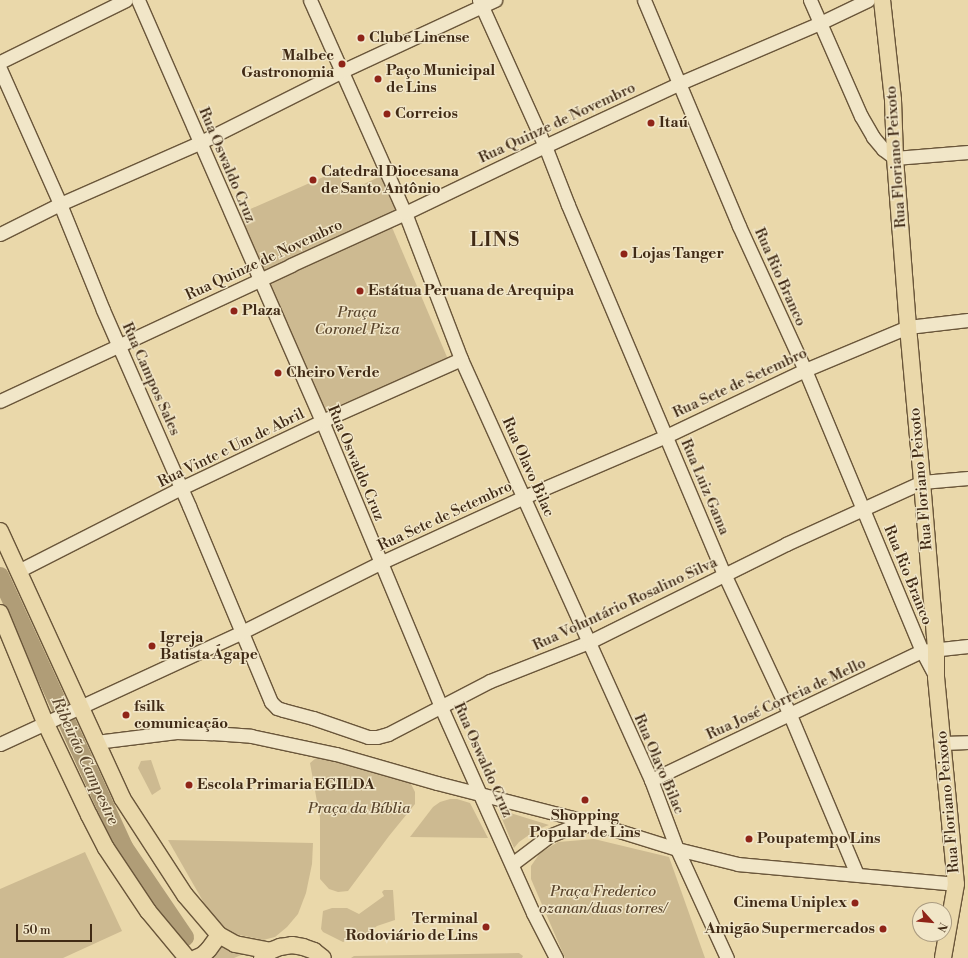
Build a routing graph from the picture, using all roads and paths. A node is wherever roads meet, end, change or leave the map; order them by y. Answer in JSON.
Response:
{"nodes":[{"id":1,"x":126,"y":0,"type":"edge"},
{"id":2,"x":138,"y":0,"type":"edge"},
{"id":3,"x":310,"y":0,"type":"edge"},
{"id":4,"x":495,"y":0,"type":"edge"},
{"id":5,"x":644,"y":0,"type":"edge"},
{"id":6,"x":810,"y":0,"type":"edge"},
{"id":7,"x":868,"y":0,"type":"edge"},
{"id":8,"x":882,"y":0,"type":"edge"},
{"id":9,"x":480,"y":3,"type":"edge"},
{"id":10,"x":820,"y":23,"type":"junction"},
{"id":11,"x":0,"y":62,"type":"edge"},
{"id":12,"x":0,"y":69,"type":"edge"},
{"id":13,"x":342,"y":71,"type":"junction"},
{"id":14,"x":680,"y":83,"type":"junction"},
{"id":15,"x":201,"y":142,"type":"junction"},
{"id":16,"x":545,"y":146,"type":"junction"},
{"id":17,"x":968,"y":152,"type":"edge"},
{"id":18,"x":895,"y":158,"type":"junction"},
{"id":19,"x":60,"y":204,"type":"junction"},
{"id":20,"x":405,"y":213,"type":"junction"},
{"id":21,"x":0,"y":234,"type":"edge"},
{"id":22,"x":259,"y":280,"type":"junction"},
{"id":23,"x":968,"y":320,"type":"edge"},
{"id":24,"x":908,"y":327,"type":"junction"},
{"id":25,"x":119,"y":345,"type":"junction"},
{"id":26,"x":461,"y":359,"type":"junction"},
{"id":27,"x":805,"y":370,"type":"junction"},
{"id":28,"x":0,"y":401,"type":"edge"},
{"id":29,"x":322,"y":421,"type":"junction"},
{"id":30,"x":666,"y":436,"type":"junction"},
{"id":31,"x":968,"y":478,"type":"edge"},
{"id":32,"x":922,"y":482,"type":"junction"},
{"id":33,"x":182,"y":488,"type":"junction"},
{"id":34,"x":524,"y":497,"type":"junction"},
{"id":35,"x":864,"y":508,"type":"junction"},
{"id":36,"x":0,"y":531,"type":"edge"},
{"id":37,"x":380,"y":563,"type":"junction"},
{"id":38,"x":18,"y":571,"type":"junction"},
{"id":39,"x":725,"y":576,"type":"junction"},
{"id":40,"x":0,"y":613,"type":"edge"},
{"id":41,"x":242,"y":632,"type":"junction"},
{"id":42,"x":589,"y":642,"type":"junction"},
{"id":43,"x":968,"y":646,"type":"edge"},
{"id":44,"x":929,"y":650,"type":"junction"},
{"id":45,"x":271,"y":702,"type":"joint"},
{"id":46,"x":440,"y":706,"type":"junction"},
{"id":47,"x":77,"y":708,"type":"junction"},
{"id":48,"x":790,"y":715,"type":"junction"},
{"id":49,"x":48,"y":721,"type":"junction"},
{"id":50,"x":96,"y":742,"type":"junction"},
{"id":51,"x":968,"y":742,"type":"edge"},
{"id":52,"x":944,"y":743,"type":"junction"},
{"id":53,"x":0,"y":744,"type":"edge"},
{"id":54,"x":650,"y":780,"type":"junction"},
{"id":55,"x":480,"y":794,"type":"junction"},
{"id":56,"x":600,"y":825,"type":"junction"},
{"id":57,"x":677,"y":849,"type":"junction"},
{"id":58,"x":512,"y":864,"type":"junction"},
{"id":59,"x":857,"y":874,"type":"junction"},
{"id":60,"x":962,"y":886,"type":"edge"},
{"id":61,"x":219,"y":935,"type":"junction"},
{"id":62,"x":721,"y":945,"type":"junction"},
{"id":63,"x":263,"y":955,"type":"edge"},
{"id":64,"x":187,"y":958,"type":"edge"},
{"id":65,"x":196,"y":958,"type":"edge"},
{"id":66,"x":323,"y":958,"type":"edge"},
{"id":67,"x":556,"y":958,"type":"edge"},
{"id":68,"x":716,"y":958,"type":"edge"},
{"id":69,"x":727,"y":958,"type":"edge"},
{"id":70,"x":943,"y":958,"type":"edge"}],
"edges":[{"from":1,"to":11,"type":"street"},
{"from":2,"to":15,"type":"street","name":"Rua Oswaldo Cruz"},
{"from":3,"to":13,"type":"street","name":"Rua Olavo Bilac"},
{"from":4,"to":9,"type":"street"},
{"from":5,"to":14,"type":"street","name":"Rua Rio Branco"},
{"from":6,"to":10,"type":"street"},
{"from":7,"to":10,"type":"street","name":"Rua Quinze de Novembro"},
{"from":8,"to":18,"type":"main road","name":"Rua Floriano Peixoto"},
{"from":9,"to":13,"type":"street"},
{"from":9,"to":16,"type":"street","name":"Rua Luiz Gama"},
{"from":10,"to":14,"type":"street","name":"Rua Quinze de Novembro"},
{"from":10,"to":18,"type":"street"},
{"from":12,"to":19,"type":"street","name":"Rua Campos Sales"},
{"from":13,"to":15,"type":"street"},
{"from":13,"to":20,"type":"street","name":"Rua Olavo Bilac"},
{"from":14,"to":16,"type":"street","name":"Rua Quinze de Novembro"},
{"from":14,"to":27,"type":"street","name":"Rua Rio Branco"},
{"from":15,"to":19,"type":"street"},
{"from":15,"to":22,"type":"street","name":"Rua Oswaldo Cruz"},
{"from":16,"to":20,"type":"street","name":"Rua Quinze de Novembro"},
{"from":16,"to":30,"type":"street","name":"Rua Luiz Gama"},
{"from":17,"to":18,"type":"street"},
{"from":18,"to":24,"type":"main road","name":"Rua Floriano Peixoto"},
{"from":19,"to":21,"type":"street"},
{"from":19,"to":25,"type":"street","name":"Rua Campos Sales"},
{"from":20,"to":22,"type":"street","name":"Rua Quinze de Novembro"},
{"from":20,"to":26,"type":"street","name":"Rua Olavo Bilac"},
{"from":22,"to":25,"type":"street","name":"Rua Quinze de Novembro"},
{"from":22,"to":29,"type":"street","name":"Rua Oswaldo Cruz"},
{"from":23,"to":24,"type":"street","name":"Rua Sete de Setembro"},
{"from":24,"to":27,"type":"street","name":"Rua Sete de Setembro"},
{"from":24,"to":32,"type":"main road","name":"Rua Floriano Peixoto"},
{"from":25,"to":28,"type":"street","name":"Rua Quinze de Novembro"},
{"from":25,"to":33,"type":"street","name":"Rua Campos Sales"},
{"from":26,"to":29,"type":"street","name":"Rua Vinte e Um de Abril"},
{"from":26,"to":34,"type":"street","name":"Rua Olavo Bilac"},
{"from":27,"to":30,"type":"street","name":"Rua Sete de Setembro"},
{"from":27,"to":35,"type":"street","name":"Rua Rio Branco"},
{"from":29,"to":33,"type":"street","name":"Rua Vinte e Um de Abril"},
{"from":29,"to":37,"type":"street","name":"Rua Oswaldo Cruz"},
{"from":30,"to":34,"type":"street","name":"Rua Sete de Setembro"},
{"from":30,"to":39,"type":"street","name":"Rua Luiz Gama"},
{"from":31,"to":32,"type":"street","name":"Rua Voluntário Rosalino Silva"},
{"from":32,"to":35,"type":"street","name":"Rua Voluntário Rosalino Silva"},
{"from":32,"to":44,"type":"main road","name":"Rua Floriano Peixoto"},
{"from":33,"to":38,"type":"street","name":"Rua Vinte e Um de Abril"},
{"from":33,"to":41,"type":"street","name":"Rua Campos Sales"},
{"from":34,"to":37,"type":"street","name":"Rua Sete de Setembro"},
{"from":34,"to":42,"type":"street","name":"Rua Olavo Bilac"},
{"from":35,"to":39,"type":"street","name":"Rua Voluntário Rosalino Silva"},
{"from":35,"to":44,"type":"street","name":"Rua Rio Branco"},
{"from":36,"to":38,"type":"main road"},
{"from":37,"to":41,"type":"street","name":"Rua Sete de Setembro"},
{"from":37,"to":46,"type":"street","name":"Rua Oswaldo Cruz"},
{"from":38,"to":47,"type":"main road"},
{"from":39,"to":42,"type":"street","name":"Rua Voluntário Rosalino Silva"},
{"from":39,"to":48,"type":"street","name":"Rua Luiz Gama"},
{"from":40,"to":49,"type":"main road"},
{"from":41,"to":45,"type":"street","name":"Rua Campos Sales"},
{"from":41,"to":47,"type":"street","name":"Rua Sete de Setembro"},
{"from":42,"to":46,"type":"street","name":"Rua Voluntário Rosalino Silva"},
{"from":42,"to":54,"type":"street","name":"Rua Olavo Bilac"},
{"from":43,"to":44,"type":"street"},
{"from":44,"to":48,"type":"street","name":"Rua José Correia de Mello"},
{"from":44,"to":52,"type":"main road","name":"Rua Floriano Peixoto"},
{"from":45,"to":46,"type":"street","name":"Rua Voluntário Rosalino Silva"},
{"from":46,"to":55,"type":"street","name":"Rua Oswaldo Cruz"},
{"from":47,"to":49,"type":"street","name":"Rua Sete de Setembro"},
{"from":47,"to":50,"type":"main road"},
{"from":48,"to":54,"type":"street","name":"Rua José Correia de Mello"},
{"from":48,"to":59,"type":"street","name":"Rua Luiz Gama"},
{"from":49,"to":53,"type":"street","name":"Rua Sete de Setembro"},
{"from":49,"to":64,"type":"main road"},
{"from":50,"to":55,"type":"street"},
{"from":50,"to":61,"type":"main road"},
{"from":51,"to":52,"type":"street"},
{"from":52,"to":60,"type":"main road","name":"Rua Floriano Peixoto"},
{"from":54,"to":57,"type":"street","name":"Rua Olavo Bilac"},
{"from":55,"to":56,"type":"street"},
{"from":55,"to":58,"type":"street","name":"Rua Oswaldo Cruz"},
{"from":56,"to":57,"type":"street"},
{"from":56,"to":58,"type":"street"},
{"from":57,"to":59,"type":"street"},
{"from":57,"to":62,"type":"street","name":"Rua Olavo Bilac"},
{"from":58,"to":67,"type":"street","name":"Rua Oswaldo Cruz"},
{"from":59,"to":60,"type":"street"},
{"from":60,"to":70,"type":"main road","name":"Rua Floriano Peixoto"},
{"from":61,"to":63,"type":"main road"},
{"from":61,"to":65,"type":"main road"},
{"from":62,"to":68,"type":"street"},
{"from":62,"to":69,"type":"street","name":"Rua Olavo Bilac"},
{"from":63,"to":66,"type":"main road"}]}
